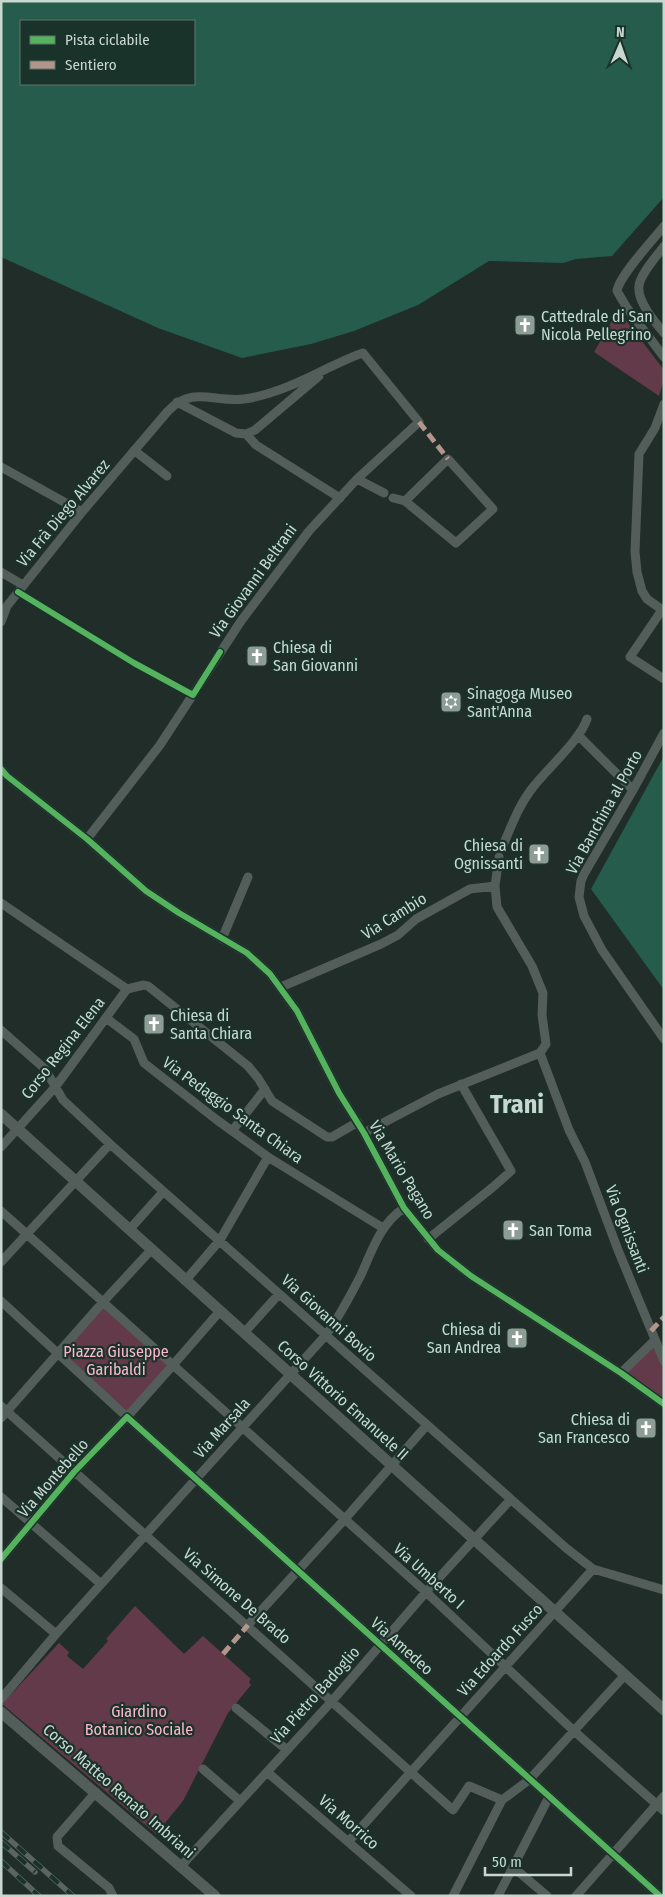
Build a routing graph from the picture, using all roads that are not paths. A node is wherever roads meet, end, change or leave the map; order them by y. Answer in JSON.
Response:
{"nodes":[{"id":1,"x":664,"y":226,"type":"edge"},
{"id":2,"x":664,"y":246,"type":"edge"},
{"id":3,"x":664,"y":333,"type":"edge"},
{"id":4,"x":664,"y":357,"type":"edge"},
{"id":5,"x":327,"y":369,"type":"junction"},
{"id":6,"x":177,"y":402,"type":"junction"},
{"id":7,"x":664,"y":404,"type":"edge"},
{"id":8,"x":246,"y":434,"type":"junction"},
{"id":9,"x":135,"y":451,"type":"junction"},
{"id":10,"x":1,"y":467,"type":"edge"},
{"id":11,"x":167,"y":476,"type":"dead end"},
{"id":12,"x":357,"y":479,"type":"junction"},
{"id":13,"x":384,"y":493,"type":"dead end"},
{"id":14,"x":340,"y":498,"type":"junction"},
{"id":15,"x":393,"y":498,"type":"dead end"},
{"id":16,"x":405,"y":501,"type":"junction"},
{"id":17,"x":82,"y":512,"type":"junction"},
{"id":18,"x":1,"y":572,"type":"edge"},
{"id":19,"x":23,"y":585,"type":"junction"},
{"id":20,"x":663,"y":611,"type":"edge"},
{"id":21,"x":1,"y":622,"type":"edge"},
{"id":22,"x":664,"y":679,"type":"edge"},
{"id":23,"x":587,"y":719,"type":"dead end"},
{"id":24,"x":664,"y":733,"type":"edge"},
{"id":25,"x":578,"y":735,"type":"junction"},
{"id":26,"x":3,"y":775,"type":"edge"},
{"id":27,"x":633,"y":790,"type":"junction"},
{"id":28,"x":87,"y":839,"type":"junction"},
{"id":29,"x":248,"y":877,"type":"dead end"},
{"id":30,"x":495,"y":886,"type":"junction"},
{"id":31,"x":1,"y":903,"type":"edge"},
{"id":32,"x":222,"y":939,"type":"junction"},
{"id":33,"x":281,"y":987,"type":"junction"},
{"id":34,"x":127,"y":989,"type":"junction"},
{"id":35,"x":106,"y":1018,"type":"junction"},
{"id":36,"x":3,"y":1035,"type":"edge"},
{"id":37,"x":664,"y":1039,"type":"edge"},
{"id":38,"x":540,"y":1053,"type":"junction"},
{"id":39,"x":461,"y":1084,"type":"junction"},
{"id":40,"x":56,"y":1086,"type":"junction"},
{"id":41,"x":265,"y":1089,"type":"junction"},
{"id":42,"x":1,"y":1114,"type":"edge"},
{"id":43,"x":358,"y":1122,"type":"junction"},
{"id":44,"x":18,"y":1128,"type":"junction"},
{"id":45,"x":232,"y":1131,"type":"junction"},
{"id":46,"x":364,"y":1133,"type":"junction"},
{"id":47,"x":110,"y":1144,"type":"junction"},
{"id":48,"x":1,"y":1147,"type":"edge"},
{"id":49,"x":268,"y":1157,"type":"junction"},
{"id":50,"x":75,"y":1181,"type":"junction"},
{"id":51,"x":163,"y":1192,"type":"junction"},
{"id":52,"x":404,"y":1208,"type":"junction"},
{"id":53,"x":1,"y":1211,"type":"edge"},
{"id":54,"x":383,"y":1228,"type":"junction"},
{"id":55,"x":128,"y":1230,"type":"junction"},
{"id":56,"x":27,"y":1233,"type":"junction"},
{"id":57,"x":428,"y":1239,"type":"junction"},
{"id":58,"x":220,"y":1240,"type":"junction"},
{"id":59,"x":151,"y":1250,"type":"junction"},
{"id":60,"x":1,"y":1262,"type":"edge"},
{"id":61,"x":185,"y":1281,"type":"junction"},
{"id":62,"x":280,"y":1294,"type":"junction"},
{"id":63,"x":1,"y":1301,"type":"edge"},
{"id":64,"x":103,"y":1302,"type":"junction"},
{"id":65,"x":220,"y":1311,"type":"junction"},
{"id":66,"x":244,"y":1333,"type":"junction"},
{"id":67,"x":326,"y":1335,"type":"junction"},
{"id":68,"x":654,"y":1340,"type":"junction"},
{"id":69,"x":57,"y":1354,"type":"junction"},
{"id":70,"x":664,"y":1361,"type":"edge"},
{"id":71,"x":173,"y":1365,"type":"junction"},
{"id":72,"x":620,"y":1373,"type":"junction"},
{"id":73,"x":291,"y":1374,"type":"junction"},
{"id":74,"x":664,"y":1404,"type":"edge"},
{"id":75,"x":3,"y":1412,"type":"edge"},
{"id":76,"x":127,"y":1417,"type":"junction"},
{"id":77,"x":427,"y":1425,"type":"junction"},
{"id":78,"x":243,"y":1426,"type":"junction"},
{"id":79,"x":392,"y":1466,"type":"junction"},
{"id":80,"x":74,"y":1472,"type":"junction"},
{"id":81,"x":196,"y":1478,"type":"junction"},
{"id":82,"x":1,"y":1497,"type":"edge"},
{"id":83,"x":511,"y":1499,"type":"junction"},
{"id":84,"x":344,"y":1520,"type":"junction"},
{"id":85,"x":32,"y":1523,"type":"junction"},
{"id":86,"x":144,"y":1536,"type":"junction"},
{"id":87,"x":475,"y":1539,"type":"junction"},
{"id":88,"x":1,"y":1559,"type":"edge"},
{"id":89,"x":593,"y":1569,"type":"junction"},
{"id":90,"x":298,"y":1570,"type":"junction"},
{"id":91,"x":101,"y":1584,"type":"junction"},
{"id":92,"x":1,"y":1588,"type":"edge"},
{"id":93,"x":664,"y":1590,"type":"edge"},
{"id":94,"x":426,"y":1592,"type":"junction"},
{"id":95,"x":554,"y":1612,"type":"junction"},
{"id":96,"x":248,"y":1625,"type":"junction"},
{"id":97,"x":56,"y":1634,"type":"junction"},
{"id":98,"x":380,"y":1645,"type":"junction"},
{"id":99,"x":504,"y":1666,"type":"junction"},
{"id":100,"x":625,"y":1675,"type":"junction"},
{"id":101,"x":1,"y":1700,"type":"edge"},
{"id":102,"x":332,"y":1701,"type":"junction"},
{"id":103,"x":236,"y":1708,"type":"dead end"},
{"id":104,"x":664,"y":1710,"type":"edge"},
{"id":105,"x":1,"y":1712,"type":"edge"},
{"id":106,"x":461,"y":1717,"type":"junction"},
{"id":107,"x":574,"y":1730,"type":"junction"},
{"id":108,"x":287,"y":1750,"type":"junction"},
{"id":109,"x":203,"y":1770,"type":"dead end"},
{"id":110,"x":267,"y":1772,"type":"junction"},
{"id":111,"x":411,"y":1772,"type":"junction"},
{"id":112,"x":529,"y":1780,"type":"junction"},
{"id":113,"x":96,"y":1792,"type":"junction"},
{"id":114,"x":664,"y":1796,"type":"edge"},
{"id":115,"x":549,"y":1797,"type":"junction"},
{"id":116,"x":502,"y":1800,"type":"junction"},
{"id":117,"x":240,"y":1802,"type":"junction"},
{"id":118,"x":656,"y":1804,"type":"junction"},
{"id":119,"x":664,"y":1811,"type":"edge"},
{"id":120,"x":349,"y":1841,"type":"junction"},
{"id":121,"x":613,"y":1854,"type":"junction"},
{"id":122,"x":181,"y":1866,"type":"junction"},
{"id":123,"x":513,"y":1867,"type":"junction"},
{"id":124,"x":113,"y":1896,"type":"edge"},
{"id":125,"x":215,"y":1896,"type":"edge"},
{"id":126,"x":411,"y":1896,"type":"edge"},
{"id":127,"x":454,"y":1896,"type":"edge"},
{"id":128,"x":498,"y":1896,"type":"edge"},
{"id":129,"x":547,"y":1896,"type":"edge"},
{"id":130,"x":576,"y":1896,"type":"edge"},
{"id":131,"x":660,"y":1896,"type":"edge"}],
"edges":[{"from":1,"to":4,"type":"street"},
{"from":2,"to":3,"type":"street"},
{"from":5,"to":6,"type":"street"},
{"from":5,"to":8,"type":"street"},
{"from":5,"to":12,"type":"street","name":"Via Giovanni Beltrani"},
{"from":6,"to":8,"type":"street"},
{"from":6,"to":9,"type":"street","name":"Via Frà Diego Alvarez"},
{"from":7,"to":20,"type":"street"},
{"from":8,"to":14,"type":"street"},
{"from":9,"to":11,"type":"street"},
{"from":9,"to":17,"type":"street","name":"Via Frà Diego Alvarez"},
{"from":10,"to":17,"type":"street"},
{"from":12,"to":13,"type":"street"},
{"from":12,"to":14,"type":"street","name":"Via Giovanni Beltrani"},
{"from":14,"to":28,"type":"street","name":"Via Giovanni Beltrani"},
{"from":15,"to":16,"type":"street"},
{"from":16,"to":16,"type":"street"},
{"from":17,"to":19,"type":"street","name":"Via Frà Diego Alvarez"},
{"from":18,"to":19,"type":"street"},
{"from":19,"to":21,"type":"street","name":"Via Frà Diego Alvarez"},
{"from":20,"to":22,"type":"street"},
{"from":23,"to":25,"type":"street"},
{"from":24,"to":27,"type":"street","name":"Via Banchina al Porto"},
{"from":25,"to":27,"type":"street"},
{"from":25,"to":30,"type":"street"},
{"from":26,"to":28,"type":"street"},
{"from":27,"to":37,"type":"street","name":"Via Banchina al Porto"},
{"from":28,"to":32,"type":"street","name":"Via Mario Pagano"},
{"from":29,"to":32,"type":"street"},
{"from":30,"to":33,"type":"street","name":"Via Cambio"},
{"from":30,"to":38,"type":"street"},
{"from":31,"to":34,"type":"street"},
{"from":32,"to":33,"type":"street","name":"Via Mario Pagano"},
{"from":33,"to":43,"type":"street","name":"Via Mario Pagano"},
{"from":34,"to":35,"type":"street","name":"Corso Regina Elena"},
{"from":34,"to":41,"type":"street"},
{"from":35,"to":40,"type":"street","name":"Corso Regina Elena"},
{"from":35,"to":45,"type":"street","name":"Via Pedaggio Santa Chiara"},
{"from":36,"to":40,"type":"street","name":"Via Giovanni Bovio"},
{"from":38,"to":39,"type":"street"},
{"from":38,"to":68,"type":"street","name":"Via Ognissanti"},
{"from":39,"to":46,"type":"street"},
{"from":39,"to":57,"type":"street"},
{"from":40,"to":44,"type":"street","name":"Corso Regina Elena"},
{"from":40,"to":47,"type":"street","name":"Via Giovanni Bovio"},
{"from":41,"to":43,"type":"street"},
{"from":41,"to":45,"type":"street"},
{"from":42,"to":44,"type":"street","name":"Corso Vittorio Emanuele II"},
{"from":43,"to":46,"type":"street","name":"Via Mario Pagano"},
{"from":44,"to":48,"type":"street","name":"Corso Regina Elena"},
{"from":44,"to":50,"type":"street","name":"Corso Vittorio Emanuele II"},
{"from":45,"to":49,"type":"street","name":"Via Pedaggio Santa Chiara"},
{"from":46,"to":52,"type":"street","name":"Via Mario Pagano"},
{"from":47,"to":50,"type":"street"},
{"from":47,"to":51,"type":"street","name":"Via Giovanni Bovio"},
{"from":49,"to":54,"type":"street","name":"Via Pedaggio Santa Chiara"},
{"from":49,"to":58,"type":"street"},
{"from":50,"to":55,"type":"street","name":"Corso Vittorio Emanuele II"},
{"from":50,"to":56,"type":"street"},
{"from":51,"to":55,"type":"street"},
{"from":51,"to":58,"type":"street","name":"Via Giovanni Bovio"},
{"from":52,"to":54,"type":"street","name":"Via Marsala"},
{"from":52,"to":57,"type":"street","name":"Via Mario Pagano"},
{"from":53,"to":56,"type":"street"},
{"from":54,"to":67,"type":"street","name":"Via Marsala"},
{"from":55,"to":59,"type":"street","name":"Corso Vittorio Emanuele II"},
{"from":56,"to":60,"type":"street"},
{"from":56,"to":64,"type":"street"},
{"from":57,"to":72,"type":"street","name":"Via Mario Pagano"},
{"from":58,"to":61,"type":"street"},
{"from":58,"to":62,"type":"street","name":"Via Giovanni Bovio"},
{"from":59,"to":61,"type":"street","name":"Corso Vittorio Emanuele II"},
{"from":59,"to":64,"type":"street"},
{"from":61,"to":65,"type":"street","name":"Corso Vittorio Emanuele II"},
{"from":62,"to":66,"type":"street"},
{"from":62,"to":67,"type":"street","name":"Via Giovanni Bovio"},
{"from":63,"to":69,"type":"street"},
{"from":64,"to":69,"type":"street"},
{"from":64,"to":71,"type":"street"},
{"from":65,"to":66,"type":"street","name":"Corso Vittorio Emanuele II"},
{"from":65,"to":71,"type":"street"},
{"from":66,"to":73,"type":"street","name":"Corso Vittorio Emanuele II"},
{"from":67,"to":73,"type":"street","name":"Via Marsala"},
{"from":67,"to":77,"type":"street","name":"Via Giovanni Bovio"},
{"from":68,"to":70,"type":"street","name":"Via Ognissanti"},
{"from":68,"to":72,"type":"street"},
{"from":69,"to":75,"type":"street"},
{"from":69,"to":76,"type":"street"},
{"from":71,"to":76,"type":"street"},
{"from":71,"to":78,"type":"street","name":"Via Umberto I"},
{"from":72,"to":74,"type":"street","name":"Via Mario Pagano"},
{"from":73,"to":78,"type":"street","name":"Via Marsala"},
{"from":73,"to":79,"type":"street","name":"Corso Vittorio Emanuele II"},
{"from":75,"to":80,"type":"street","name":"Via Simone De Brado"},
{"from":76,"to":80,"type":"street","name":"Via Montebello"},
{"from":76,"to":81,"type":"street","name":"Via Amedeo"},
{"from":77,"to":79,"type":"street"},
{"from":77,"to":83,"type":"street","name":"Via Giovanni Bovio"},
{"from":78,"to":81,"type":"street","name":"Via Marsala"},
{"from":78,"to":84,"type":"street","name":"Via Umberto I"},
{"from":79,"to":84,"type":"street"},
{"from":79,"to":87,"type":"street","name":"Corso Vittorio Emanuele II"},
{"from":80,"to":85,"type":"street","name":"Via Montebello"},
{"from":80,"to":86,"type":"street","name":"Via Simone De Brado"},
{"from":81,"to":86,"type":"street","name":"Via Marsala"},
{"from":81,"to":90,"type":"street","name":"Via Amedeo"},
{"from":82,"to":85,"type":"street"},
{"from":83,"to":87,"type":"street","name":"Via Pietro Badoglio"},
{"from":83,"to":89,"type":"street","name":"Via Giovanni Bovio"},
{"from":84,"to":90,"type":"street"},
{"from":84,"to":94,"type":"street","name":"Via Umberto I"},
{"from":85,"to":88,"type":"street","name":"Via Montebello"},
{"from":85,"to":91,"type":"street"},
{"from":86,"to":91,"type":"street","name":"Via Marsala"},
{"from":86,"to":96,"type":"street","name":"Via Simone De Brado"},
{"from":87,"to":94,"type":"street","name":"Via Pietro Badoglio"},
{"from":87,"to":95,"type":"street","name":"Corso Vittorio Emanuele II"},
{"from":89,"to":93,"type":"street","name":"Via Giovanni Bovio"},
{"from":89,"to":95,"type":"street","name":"Via Edoardo Fusco"},
{"from":90,"to":96,"type":"street"},
{"from":90,"to":98,"type":"street","name":"Via Amedeo"},
{"from":91,"to":97,"type":"street","name":"Via Marsala"},
{"from":92,"to":97,"type":"street"},
{"from":94,"to":98,"type":"street","name":"Via Pietro Badoglio"},
{"from":94,"to":99,"type":"street","name":"Via Umberto I"},
{"from":95,"to":99,"type":"street","name":"Via Edoardo Fusco"},
{"from":95,"to":100,"type":"street","name":"Corso Vittorio Emanuele II"},
{"from":96,"to":102,"type":"street","name":"Via Simone De Brado"},
{"from":97,"to":101,"type":"street","name":"Via Marsala"},
{"from":98,"to":102,"type":"street","name":"Via Pietro Badoglio"},
{"from":98,"to":106,"type":"street","name":"Via Amedeo"},
{"from":99,"to":106,"type":"street","name":"Via Edoardo Fusco"},
{"from":99,"to":107,"type":"street","name":"Via Umberto I"},
{"from":100,"to":104,"type":"street","name":"Corso Vittorio Emanuele II"},
{"from":100,"to":107,"type":"street"},
{"from":102,"to":108,"type":"street","name":"Via Pietro Badoglio"},
{"from":102,"to":111,"type":"street","name":"Via Simone De Brado"},
{"from":103,"to":108,"type":"street"},
{"from":105,"to":113,"type":"street","name":"Corso Matteo Renato Imbriani"},
{"from":106,"to":111,"type":"street","name":"Via Edoardo Fusco"},
{"from":106,"to":112,"type":"street","name":"Via Amedeo"},
{"from":107,"to":112,"type":"street"},
{"from":107,"to":118,"type":"street","name":"Via Umberto I"},
{"from":108,"to":110,"type":"street","name":"Via Pietro Badoglio"},
{"from":109,"to":117,"type":"street"},
{"from":110,"to":117,"type":"street","name":"Via Pietro Badoglio"},
{"from":110,"to":120,"type":"street","name":"Via Morrico"},
{"from":111,"to":116,"type":"street","name":"Via Simone De Brado"},
{"from":111,"to":120,"type":"street","name":"Via Edoardo Fusco"},
{"from":112,"to":115,"type":"street","name":"Via Amedeo"},
{"from":112,"to":116,"type":"street"},
{"from":113,"to":122,"type":"street","name":"Corso Matteo Renato Imbriani"},
{"from":113,"to":124,"type":"street"},
{"from":114,"to":118,"type":"street"},
{"from":115,"to":121,"type":"street","name":"Via Amedeo"},
{"from":115,"to":123,"type":"street"},
{"from":116,"to":127,"type":"street"},
{"from":117,"to":122,"type":"street","name":"Via Pietro Badoglio"},
{"from":118,"to":119,"type":"street","name":"Via Umberto I"},
{"from":118,"to":121,"type":"street"},
{"from":120,"to":126,"type":"street","name":"Via Morrico"},
{"from":121,"to":130,"type":"street"},
{"from":121,"to":131,"type":"street","name":"Via Amedeo"},
{"from":122,"to":125,"type":"street","name":"Corso Matteo Renato Imbriani"},
{"from":123,"to":128,"type":"street"},
{"from":123,"to":129,"type":"street"}]}
